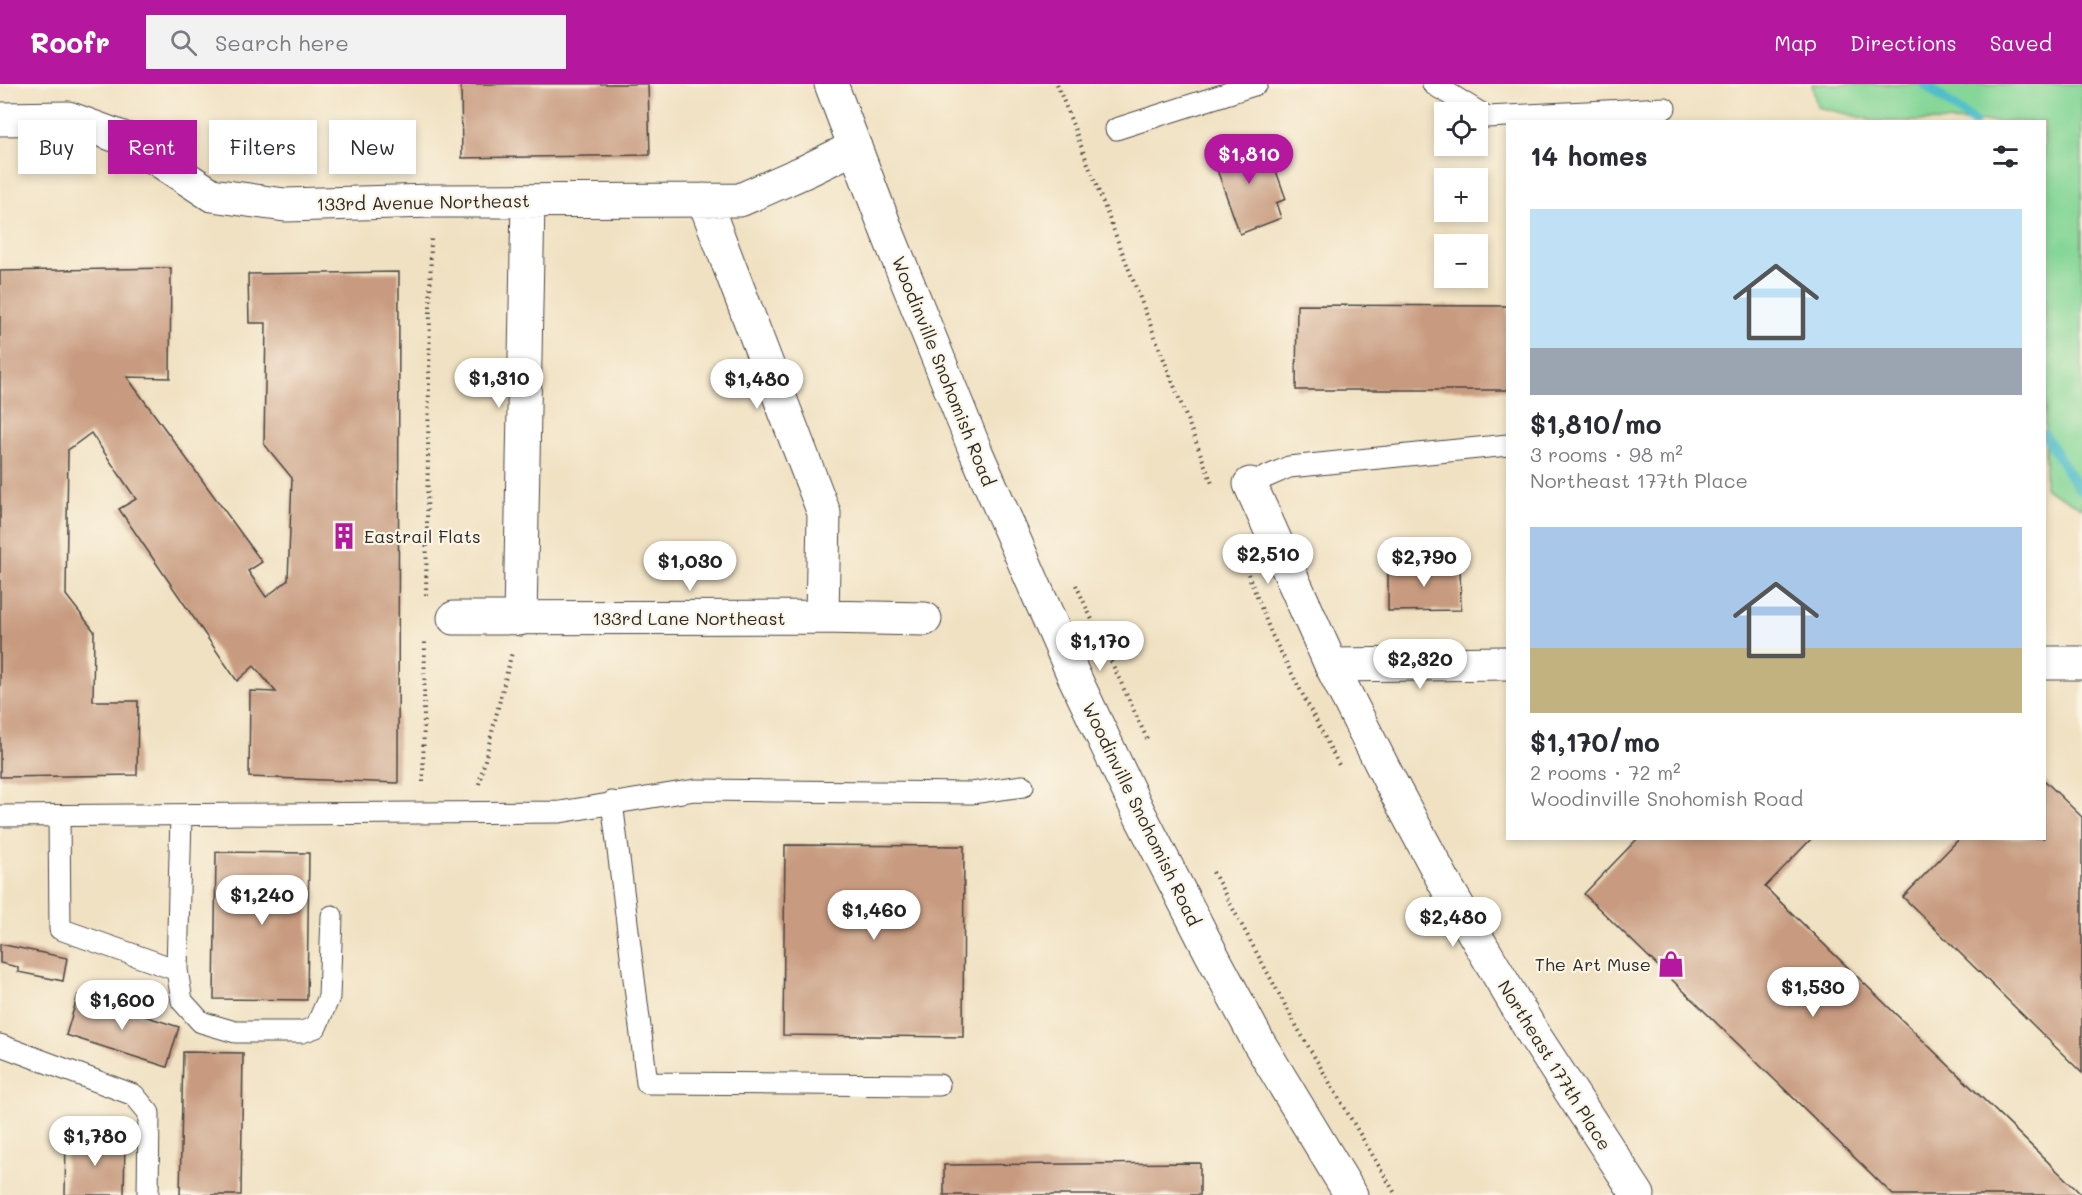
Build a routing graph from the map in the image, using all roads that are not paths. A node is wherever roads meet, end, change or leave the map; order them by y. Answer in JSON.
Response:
{"nodes":[{"id":1,"x":831,"y":84,"type":"edge"},
{"id":2,"x":1257,"y":84,"type":"edge"},
{"id":3,"x":1433,"y":84,"type":"edge"},
{"id":4,"x":1665,"y":108,"type":"dead end"},
{"id":5,"x":0,"y":119,"type":"edge"},
{"id":6,"x":1116,"y":129,"type":"dead end"},
{"id":7,"x":855,"y":147,"type":"junction"},
{"id":8,"x":704,"y":200,"type":"junction"},
{"id":9,"x":528,"y":201,"type":"junction"},
{"id":10,"x":1506,"y":445,"type":"edge"},
{"id":11,"x":1250,"y":484,"type":"joint"},
{"id":12,"x":822,"y":617,"type":"junction"},
{"id":13,"x":454,"y":618,"type":"dead end"},
{"id":14,"x":520,"y":619,"type":"junction"},
{"id":15,"x":925,"y":619,"type":"dead end"},
{"id":16,"x":1506,"y":663,"type":"edge"},
{"id":17,"x":2046,"y":663,"type":"edge"},
{"id":18,"x":2082,"y":663,"type":"edge"},
{"id":19,"x":1331,"y":665,"type":"junction"},
{"id":20,"x":1023,"y":786,"type":"dead end"},
{"id":21,"x":612,"y":802,"type":"junction"},
{"id":22,"x":180,"y":815,"type":"junction"},
{"id":23,"x":0,"y":816,"type":"edge"},
{"id":24,"x":59,"y":816,"type":"junction"},
{"id":25,"x":332,"y":916,"type":"dead end"},
{"id":26,"x":177,"y":970,"type":"junction"},
{"id":27,"x":0,"y":1045,"type":"edge"},
{"id":28,"x":939,"y":1085,"type":"dead end"},
{"id":29,"x":148,"y":1195,"type":"edge"},
{"id":30,"x":1351,"y":1195,"type":"edge"},
{"id":31,"x":1638,"y":1195,"type":"edge"}],
"edges":[{"from":1,"to":7,"type":"street","name":"Woodinville Snohomish Road"},
{"from":2,"to":6,"type":"lane"},
{"from":3,"to":4,"type":"lane"},
{"from":5,"to":9,"type":"street","name":"133rd Avenue Northeast"},
{"from":7,"to":8,"type":"street","name":"133rd Avenue Northeast"},
{"from":7,"to":30,"type":"street","name":"Woodinville Snohomish Road"},
{"from":8,"to":9,"type":"street","name":"133rd Avenue Northeast"},
{"from":8,"to":12,"type":"street"},
{"from":9,"to":14,"type":"street"},
{"from":10,"to":11,"type":"lane"},
{"from":11,"to":19,"type":"street","name":"Northeast 177th Place"},
{"from":12,"to":14,"type":"street","name":"133rd Lane Northeast"},
{"from":12,"to":15,"type":"street","name":"133rd Lane Northeast"},
{"from":13,"to":14,"type":"street","name":"133rd Lane Northeast"},
{"from":16,"to":19,"type":"street"},
{"from":17,"to":18,"type":"street"},
{"from":19,"to":31,"type":"street","name":"Northeast 177th Place"},
{"from":20,"to":21,"type":"lane"},
{"from":21,"to":22,"type":"lane"},
{"from":21,"to":28,"type":"lane"},
{"from":22,"to":24,"type":"lane"},
{"from":22,"to":26,"type":"lane"},
{"from":23,"to":24,"type":"lane"},
{"from":24,"to":26,"type":"lane"},
{"from":25,"to":26,"type":"lane"},
{"from":27,"to":29,"type":"lane"}]}
